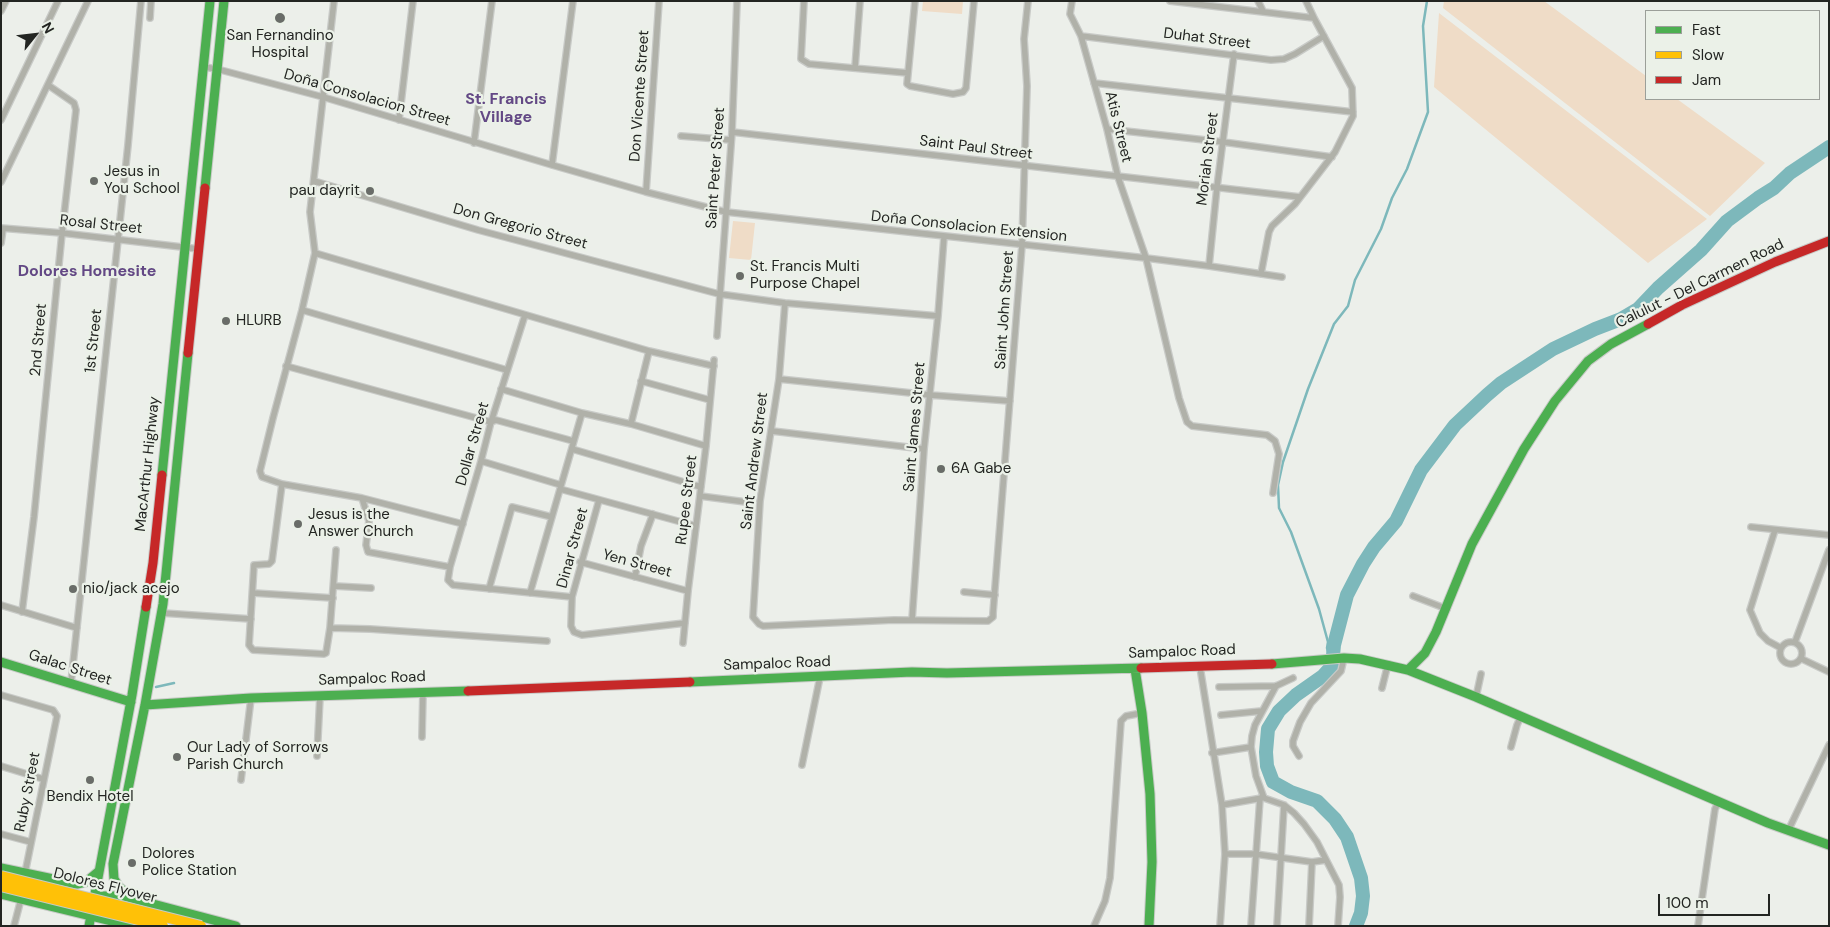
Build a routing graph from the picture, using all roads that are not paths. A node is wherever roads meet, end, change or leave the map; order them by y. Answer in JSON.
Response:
{"nodes":[{"id":1,"x":6,"y":1,"type":"edge"},
{"id":2,"x":58,"y":1,"type":"edge"},
{"id":3,"x":88,"y":1,"type":"edge"},
{"id":4,"x":141,"y":1,"type":"edge"},
{"id":5,"x":151,"y":1,"type":"edge"},
{"id":6,"x":210,"y":1,"type":"edge"},
{"id":7,"x":224,"y":1,"type":"edge"},
{"id":8,"x":334,"y":1,"type":"edge"},
{"id":9,"x":413,"y":1,"type":"edge"},
{"id":10,"x":492,"y":1,"type":"edge"},
{"id":11,"x":573,"y":1,"type":"edge"},
{"id":12,"x":659,"y":1,"type":"edge"},
{"id":13,"x":737,"y":1,"type":"edge"},
{"id":14,"x":804,"y":1,"type":"edge"},
{"id":15,"x":860,"y":1,"type":"edge"},
{"id":16,"x":915,"y":1,"type":"edge"},
{"id":17,"x":974,"y":1,"type":"edge"},
{"id":18,"x":1028,"y":1,"type":"edge"},
{"id":19,"x":1072,"y":1,"type":"edge"},
{"id":20,"x":1170,"y":1,"type":"edge"},
{"id":21,"x":1258,"y":1,"type":"edge"},
{"id":22,"x":1306,"y":1,"type":"edge"},
{"id":23,"x":1,"y":11,"type":"edge"},
{"id":24,"x":1263,"y":11,"type":"junction"},
{"id":25,"x":150,"y":18,"type":"dead end"},
{"id":26,"x":1314,"y":18,"type":"junction"},
{"id":27,"x":1081,"y":36,"type":"junction"},
{"id":28,"x":1324,"y":36,"type":"junction"},
{"id":29,"x":1234,"y":54,"type":"junction"},
{"id":30,"x":204,"y":67,"type":"junction"},
{"id":31,"x":855,"y":68,"type":"junction"},
{"id":32,"x":217,"y":69,"type":"junction"},
{"id":33,"x":908,"y":73,"type":"junction"},
{"id":34,"x":1094,"y":83,"type":"junction"},
{"id":35,"x":48,"y":85,"type":"junction"},
{"id":36,"x":323,"y":97,"type":"junction"},
{"id":37,"x":1228,"y":99,"type":"junction"},
{"id":38,"x":1353,"y":112,"type":"junction"},
{"id":39,"x":1,"y":120,"type":"edge"},
{"id":40,"x":400,"y":120,"type":"junction"},
{"id":41,"x":1107,"y":129,"type":"junction"},
{"id":42,"x":732,"y":132,"type":"junction"},
{"id":43,"x":681,"y":136,"type":"dead end"},
{"id":44,"x":731,"y":140,"type":"junction"},
{"id":45,"x":1223,"y":142,"type":"junction"},
{"id":46,"x":474,"y":143,"type":"junction"},
{"id":47,"x":1332,"y":157,"type":"junction"},
{"id":48,"x":552,"y":166,"type":"junction"},
{"id":49,"x":1024,"y":166,"type":"junction"},
{"id":50,"x":1118,"y":177,"type":"junction"},
{"id":51,"x":314,"y":181,"type":"junction"},
{"id":52,"x":1,"y":182,"type":"edge"},
{"id":53,"x":1217,"y":187,"type":"junction"},
{"id":54,"x":646,"y":192,"type":"junction"},
{"id":55,"x":1300,"y":197,"type":"junction"},
{"id":56,"x":726,"y":212,"type":"junction"},
{"id":57,"x":2,"y":228,"type":"edge"},
{"id":58,"x":62,"y":233,"type":"junction"},
{"id":59,"x":944,"y":237,"type":"junction"},
{"id":60,"x":118,"y":240,"type":"junction"},
{"id":61,"x":1829,"y":241,"type":"edge"},
{"id":62,"x":1,"y":243,"type":"edge"},
{"id":63,"x":1022,"y":245,"type":"junction"},
{"id":64,"x":184,"y":247,"type":"junction"},
{"id":65,"x":199,"y":250,"type":"junction"},
{"id":66,"x":315,"y":253,"type":"junction"},
{"id":67,"x":1146,"y":258,"type":"junction"},
{"id":68,"x":1209,"y":266,"type":"junction"},
{"id":69,"x":1261,"y":274,"type":"junction"},
{"id":70,"x":1282,"y":277,"type":"dead end"},
{"id":71,"x":719,"y":294,"type":"junction"},
{"id":72,"x":784,"y":303,"type":"junction"},
{"id":73,"x":302,"y":310,"type":"junction"},
{"id":74,"x":525,"y":315,"type":"junction"},
{"id":75,"x":938,"y":316,"type":"junction"},
{"id":76,"x":718,"y":336,"type":"dead end"},
{"id":77,"x":649,"y":351,"type":"junction"},
{"id":78,"x":286,"y":366,"type":"junction"},
{"id":79,"x":507,"y":370,"type":"junction"},
{"id":80,"x":778,"y":379,"type":"junction"},
{"id":81,"x":641,"y":381,"type":"junction"},
{"id":82,"x":501,"y":389,"type":"junction"},
{"id":83,"x":930,"y":395,"type":"junction"},
{"id":84,"x":710,"y":400,"type":"junction"},
{"id":85,"x":1010,"y":401,"type":"junction"},
{"id":86,"x":582,"y":413,"type":"junction"},
{"id":87,"x":491,"y":422,"type":"junction"},
{"id":88,"x":631,"y":424,"type":"junction"},
{"id":89,"x":772,"y":431,"type":"junction"},
{"id":90,"x":573,"y":441,"type":"junction"},
{"id":91,"x":706,"y":446,"type":"junction"},
{"id":92,"x":572,"y":448,"type":"junction"},
{"id":93,"x":924,"y":449,"type":"junction"},
{"id":94,"x":481,"y":461,"type":"junction"},
{"id":95,"x":282,"y":484,"type":"junction"},
{"id":96,"x":560,"y":487,"type":"junction"},
{"id":97,"x":701,"y":487,"type":"junction"},
{"id":98,"x":1273,"y":493,"type":"dead end"},
{"id":99,"x":700,"y":496,"type":"junction"},
{"id":100,"x":362,"y":498,"type":"junction"},
{"id":101,"x":599,"y":500,"type":"junction"},
{"id":102,"x":746,"y":502,"type":"dead end"},
{"id":103,"x":653,"y":514,"type":"junction"},
{"id":104,"x":552,"y":517,"type":"junction"},
{"id":105,"x":463,"y":524,"type":"junction"},
{"id":106,"x":696,"y":526,"type":"junction"},
{"id":107,"x":1751,"y":527,"type":"dead end"},
{"id":108,"x":1775,"y":530,"type":"junction"},
{"id":109,"x":1829,"y":535,"type":"edge"},
{"id":110,"x":336,"y":550,"type":"dead end"},
{"id":111,"x":1829,"y":550,"type":"edge"},
{"id":112,"x":580,"y":562,"type":"junction"},
{"id":113,"x":450,"y":567,"type":"junction"},
{"id":114,"x":635,"y":577,"type":"junction"},
{"id":115,"x":334,"y":586,"type":"junction"},
{"id":116,"x":371,"y":588,"type":"dead end"},
{"id":117,"x":489,"y":589,"type":"junction"},
{"id":118,"x":688,"y":591,"type":"junction"},
{"id":119,"x":964,"y":592,"type":"dead end"},
{"id":120,"x":252,"y":593,"type":"junction"},
{"id":121,"x":530,"y":593,"type":"junction"},
{"id":122,"x":995,"y":595,"type":"junction"},
{"id":123,"x":1413,"y":596,"type":"dead end"},
{"id":124,"x":572,"y":597,"type":"junction"},
{"id":125,"x":332,"y":598,"type":"junction"},
{"id":126,"x":1,"y":605,"type":"edge"},
{"id":127,"x":1447,"y":609,"type":"junction"},
{"id":128,"x":22,"y":612,"type":"junction"},
{"id":129,"x":162,"y":613,"type":"junction"},
{"id":130,"x":251,"y":619,"type":"junction"},
{"id":131,"x":912,"y":620,"type":"junction"},
{"id":132,"x":685,"y":623,"type":"junction"},
{"id":133,"x":77,"y":628,"type":"junction"},
{"id":134,"x":330,"y":628,"type":"junction"},
{"id":135,"x":547,"y":641,"type":"dead end"},
{"id":136,"x":1795,"y":642,"type":"junction"},
{"id":137,"x":683,"y":643,"type":"dead end"},
{"id":138,"x":1781,"y":648,"type":"junction"},
{"id":139,"x":1343,"y":658,"type":"junction"},
{"id":140,"x":1802,"y":659,"type":"junction"},
{"id":141,"x":1,"y":662,"type":"edge"},
{"id":142,"x":1388,"y":664,"type":"junction"},
{"id":143,"x":1200,"y":667,"type":"junction"},
{"id":144,"x":1135,"y":669,"type":"junction"},
{"id":145,"x":1408,"y":670,"type":"junction"},
{"id":146,"x":1829,"y":672,"type":"edge"},
{"id":147,"x":1481,"y":674,"type":"dead end"},
{"id":148,"x":820,"y":677,"type":"junction"},
{"id":149,"x":1293,"y":678,"type":"dead end"},
{"id":150,"x":71,"y":683,"type":"junction"},
{"id":151,"x":1276,"y":686,"type":"junction"},
{"id":152,"x":1219,"y":687,"type":"dead end"},
{"id":153,"x":1382,"y":688,"type":"dead end"},
{"id":154,"x":423,"y":692,"type":"junction"},
{"id":155,"x":1,"y":695,"type":"edge"},
{"id":156,"x":320,"y":696,"type":"junction"},
{"id":157,"x":1476,"y":697,"type":"junction"},
{"id":158,"x":251,"y":698,"type":"junction"},
{"id":159,"x":124,"y":700,"type":"junction"},
{"id":160,"x":145,"y":705,"type":"junction"},
{"id":161,"x":1262,"y":711,"type":"junction"},
{"id":162,"x":1142,"y":712,"type":"junction"},
{"id":163,"x":1221,"y":716,"type":"dead end"},
{"id":164,"x":1521,"y":716,"type":"junction"},
{"id":165,"x":422,"y":736,"type":"dead end"},
{"id":166,"x":1829,"y":745,"type":"edge"},
{"id":167,"x":1251,"y":747,"type":"junction"},
{"id":168,"x":1511,"y":747,"type":"dead end"},
{"id":169,"x":1212,"y":752,"type":"junction"},
{"id":170,"x":317,"y":756,"type":"dead end"},
{"id":171,"x":1299,"y":756,"type":"dead end"},
{"id":172,"x":802,"y":765,"type":"dead end"},
{"id":173,"x":1,"y":766,"type":"edge"},
{"id":174,"x":43,"y":779,"type":"junction"},
{"id":175,"x":241,"y":780,"type":"dead end"},
{"id":176,"x":1262,"y":798,"type":"junction"},
{"id":177,"x":1718,"y":801,"type":"junction"},
{"id":178,"x":1222,"y":805,"type":"junction"},
{"id":179,"x":1284,"y":805,"type":"junction"},
{"id":180,"x":1788,"y":831,"type":"junction"},
{"id":181,"x":1,"y":834,"type":"edge"},
{"id":182,"x":31,"y":842,"type":"junction"},
{"id":183,"x":1829,"y":845,"type":"edge"},
{"id":184,"x":1225,"y":854,"type":"junction"},
{"id":185,"x":1255,"y":854,"type":"junction"},
{"id":186,"x":1282,"y":859,"type":"junction"},
{"id":187,"x":1326,"y":860,"type":"junction"},
{"id":188,"x":1312,"y":862,"type":"junction"},
{"id":189,"x":1,"y":868,"type":"edge"},
{"id":190,"x":98,"y":872,"type":"junction"},
{"id":191,"x":26,"y":874,"type":"junction"},
{"id":192,"x":1,"y":876,"type":"edge"},
{"id":193,"x":1,"y":886,"type":"edge"},
{"id":194,"x":1,"y":894,"type":"edge"},
{"id":195,"x":123,"y":896,"type":"junction"},
{"id":196,"x":21,"y":898,"type":"junction"},
{"id":197,"x":93,"y":902,"type":"junction"},
{"id":198,"x":149,"y":902,"type":"junction"},
{"id":199,"x":90,"y":921,"type":"edge"},
{"id":200,"x":120,"y":923,"type":"junction"},
{"id":201,"x":14,"y":926,"type":"edge"},
{"id":202,"x":132,"y":926,"type":"edge"},
{"id":203,"x":163,"y":926,"type":"edge"},
{"id":204,"x":201,"y":926,"type":"edge"},
{"id":205,"x":236,"y":926,"type":"edge"},
{"id":206,"x":1094,"y":926,"type":"edge"},
{"id":207,"x":1149,"y":926,"type":"edge"},
{"id":208,"x":1220,"y":926,"type":"edge"},
{"id":209,"x":1251,"y":926,"type":"edge"},
{"id":210,"x":1277,"y":926,"type":"edge"},
{"id":211,"x":1309,"y":926,"type":"edge"},
{"id":212,"x":1338,"y":926,"type":"edge"},
{"id":213,"x":1698,"y":926,"type":"edge"}],
"edges":[{"from":1,"to":23,"type":"street"},
{"from":2,"to":39,"type":"street"},
{"from":3,"to":35,"type":"street"},
{"from":4,"to":60,"type":"street","name":"1st Street"},
{"from":5,"to":25,"type":"street"},
{"from":6,"to":30,"type":"main road","name":"MacArthur Highway"},
{"from":7,"to":32,"type":"main road","name":"MacArthur Highway"},
{"from":8,"to":36,"type":"street"},
{"from":9,"to":40,"type":"street"},
{"from":10,"to":46,"type":"street"},
{"from":11,"to":48,"type":"street"},
{"from":12,"to":54,"type":"street","name":"Don Vicente Street"},
{"from":13,"to":42,"type":"street","name":"Saint Peter Street"},
{"from":14,"to":31,"type":"street"},
{"from":15,"to":31,"type":"street"},
{"from":16,"to":33,"type":"street"},
{"from":17,"to":33,"type":"street"},
{"from":18,"to":49,"type":"street","name":"Saint John Street"},
{"from":19,"to":27,"type":"street","name":"Atis Street"},
{"from":20,"to":24,"type":"street"},
{"from":21,"to":24,"type":"street"},
{"from":22,"to":26,"type":"street"},
{"from":24,"to":26,"type":"street"},
{"from":26,"to":28,"type":"street"},
{"from":27,"to":29,"type":"street","name":"Duhat Street"},
{"from":27,"to":34,"type":"street","name":"Atis Street"},
{"from":28,"to":29,"type":"street","name":"Duhat Street"},
{"from":28,"to":38,"type":"street"},
{"from":29,"to":37,"type":"street","name":"Moriah Street"},
{"from":30,"to":32,"type":"street","name":"Doña Consolacion Street"},
{"from":30,"to":64,"type":"main road","name":"MacArthur Highway"},
{"from":31,"to":33,"type":"street"},
{"from":32,"to":36,"type":"street","name":"Doña Consolacion Street"},
{"from":32,"to":65,"type":"main road","name":"MacArthur Highway"},
{"from":34,"to":37,"type":"street"},
{"from":34,"to":41,"type":"street","name":"Atis Street"},
{"from":35,"to":52,"type":"street"},
{"from":35,"to":58,"type":"street","name":"2nd Street"},
{"from":36,"to":40,"type":"street","name":"Doña Consolacion Street"},
{"from":36,"to":51,"type":"street"},
{"from":37,"to":38,"type":"street"},
{"from":37,"to":45,"type":"street","name":"Moriah Street"},
{"from":38,"to":47,"type":"street"},
{"from":40,"to":46,"type":"street","name":"Doña Consolacion Street"},
{"from":41,"to":45,"type":"street"},
{"from":41,"to":50,"type":"street","name":"Atis Street"},
{"from":42,"to":44,"type":"street","name":"Saint Peter Street"},
{"from":42,"to":49,"type":"street","name":"Saint Paul Street"},
{"from":43,"to":44,"type":"street"},
{"from":44,"to":56,"type":"street","name":"Saint Peter Street"},
{"from":45,"to":47,"type":"street"},
{"from":45,"to":53,"type":"street","name":"Moriah Street"},
{"from":46,"to":48,"type":"street","name":"Doña Consolacion Street"},
{"from":47,"to":55,"type":"street"},
{"from":48,"to":54,"type":"street","name":"Doña Consolacion Street"},
{"from":49,"to":50,"type":"street","name":"Saint Paul Street"},
{"from":49,"to":63,"type":"street","name":"Saint John Street"},
{"from":50,"to":53,"type":"street","name":"Saint Paul Street"},
{"from":50,"to":67,"type":"street","name":"Atis Street"},
{"from":51,"to":66,"type":"street"},
{"from":51,"to":71,"type":"street","name":"Don Gregorio Street"},
{"from":53,"to":55,"type":"street","name":"Saint Paul Street"},
{"from":53,"to":68,"type":"street","name":"Moriah Street"},
{"from":54,"to":56,"type":"street","name":"Doña Consolacion Street"},
{"from":55,"to":69,"type":"street"},
{"from":56,"to":59,"type":"street","name":"Doña Consolacion Extension"},
{"from":56,"to":71,"type":"street","name":"Saint Peter Street"},
{"from":57,"to":58,"type":"street","name":"Rosal Street"},
{"from":57,"to":62,"type":"street"},
{"from":58,"to":60,"type":"street","name":"Rosal Street"},
{"from":58,"to":128,"type":"street","name":"2nd Street"},
{"from":59,"to":63,"type":"street","name":"Doña Consolacion Extension"},
{"from":59,"to":75,"type":"street","name":"Saint James Street"},
{"from":60,"to":64,"type":"street","name":"Rosal Street"},
{"from":60,"to":133,"type":"street","name":"1st Street"},
{"from":61,"to":127,"type":"main road","name":"Calulut - Del Carmen Road"},
{"from":63,"to":67,"type":"street","name":"Doña Consolacion Extension"},
{"from":63,"to":85,"type":"street","name":"Saint John Street"},
{"from":64,"to":65,"type":"street","name":"Rosal Street"},
{"from":64,"to":159,"type":"main road","name":"MacArthur Highway"},
{"from":65,"to":129,"type":"main road","name":"MacArthur Highway"},
{"from":66,"to":73,"type":"street"},
{"from":66,"to":74,"type":"street"},
{"from":67,"to":68,"type":"street","name":"Doña Consolacion Extension"},
{"from":67,"to":98,"type":"street","name":"Atis Street"},
{"from":68,"to":69,"type":"street","name":"Doña Consolacion Extension"},
{"from":69,"to":70,"type":"street","name":"Doña Consolacion Extension"},
{"from":71,"to":72,"type":"street","name":"Don Gregorio Street"},
{"from":71,"to":76,"type":"street","name":"Saint Peter Street"},
{"from":72,"to":75,"type":"street","name":"Don Gregorio Street"},
{"from":72,"to":80,"type":"street","name":"Saint Andrew Street"},
{"from":73,"to":78,"type":"street"},
{"from":73,"to":79,"type":"street"},
{"from":74,"to":77,"type":"street"},
{"from":74,"to":79,"type":"street","name":"Dollar Street"},
{"from":75,"to":83,"type":"street","name":"Saint James Street"},
{"from":77,"to":81,"type":"street"},
{"from":77,"to":84,"type":"street","name":"Rupee Street"},
{"from":78,"to":87,"type":"street"},
{"from":78,"to":95,"type":"street"},
{"from":79,"to":82,"type":"street","name":"Dollar Street"},
{"from":80,"to":83,"type":"street"},
{"from":80,"to":89,"type":"street","name":"Saint Andrew Street"},
{"from":81,"to":84,"type":"street"},
{"from":81,"to":88,"type":"street"},
{"from":82,"to":86,"type":"street"},
{"from":82,"to":87,"type":"street","name":"Dollar Street"},
{"from":83,"to":85,"type":"street"},
{"from":83,"to":93,"type":"street","name":"Saint James Street"},
{"from":84,"to":91,"type":"street","name":"Rupee Street"},
{"from":85,"to":122,"type":"street","name":"Saint John Street"},
{"from":86,"to":88,"type":"street"},
{"from":86,"to":90,"type":"street"},
{"from":87,"to":90,"type":"street"},
{"from":87,"to":94,"type":"street","name":"Dollar Street"},
{"from":88,"to":91,"type":"street"},
{"from":89,"to":93,"type":"street"},
{"from":89,"to":131,"type":"street","name":"Saint Andrew Street"},
{"from":90,"to":92,"type":"street"},
{"from":91,"to":97,"type":"street","name":"Rupee Street"},
{"from":92,"to":96,"type":"street"},
{"from":92,"to":97,"type":"street"},
{"from":93,"to":131,"type":"street","name":"Saint James Street"},
{"from":94,"to":96,"type":"street"},
{"from":94,"to":105,"type":"street","name":"Dollar Street"},
{"from":95,"to":100,"type":"street"},
{"from":95,"to":120,"type":"street"},
{"from":96,"to":101,"type":"street"},
{"from":96,"to":104,"type":"street"},
{"from":97,"to":99,"type":"street","name":"Rupee Street"},
{"from":99,"to":102,"type":"street"},
{"from":99,"to":106,"type":"street","name":"Rupee Street"},
{"from":100,"to":105,"type":"street"},
{"from":100,"to":113,"type":"street"},
{"from":101,"to":103,"type":"street"},
{"from":101,"to":112,"type":"street","name":"Dinar Street"},
{"from":103,"to":106,"type":"street"},
{"from":103,"to":114,"type":"street"},
{"from":104,"to":117,"type":"street"},
{"from":104,"to":121,"type":"street"},
{"from":105,"to":113,"type":"street","name":"Dollar Street"},
{"from":106,"to":118,"type":"street","name":"Rupee Street"},
{"from":107,"to":108,"type":"street"},
{"from":108,"to":109,"type":"street"},
{"from":108,"to":138,"type":"street"},
{"from":110,"to":115,"type":"street"},
{"from":111,"to":136,"type":"street"},
{"from":112,"to":114,"type":"street","name":"Yen Street"},
{"from":112,"to":124,"type":"street","name":"Dinar Street"},
{"from":113,"to":117,"type":"street","name":"Dollar Street"},
{"from":114,"to":118,"type":"street","name":"Yen Street"},
{"from":115,"to":116,"type":"street"},
{"from":115,"to":125,"type":"street"},
{"from":117,"to":121,"type":"street"},
{"from":118,"to":132,"type":"street","name":"Rupee Street"},
{"from":119,"to":122,"type":"street"},
{"from":120,"to":125,"type":"street"},
{"from":120,"to":130,"type":"street"},
{"from":121,"to":124,"type":"street"},
{"from":122,"to":131,"type":"street","name":"Saint John Street"},
{"from":123,"to":127,"type":"street"},
{"from":124,"to":132,"type":"street","name":"Dinar Street"},
{"from":125,"to":134,"type":"street"},
{"from":126,"to":128,"type":"street"},
{"from":127,"to":145,"type":"main road","name":"Calulut - Del Carmen Road"},
{"from":128,"to":133,"type":"street"},
{"from":129,"to":130,"type":"street"},
{"from":129,"to":160,"type":"main road","name":"MacArthur Highway"},
{"from":130,"to":134,"type":"street"},
{"from":132,"to":137,"type":"street","name":"Rupee Street"},
{"from":133,"to":150,"type":"street","name":"1st Street"},
{"from":134,"to":135,"type":"street"},
{"from":136,"to":138,"type":"street"},
{"from":136,"to":140,"type":"street"},
{"from":138,"to":140,"type":"street"},
{"from":139,"to":142,"type":"main road","name":"Sampaloc Road"},
{"from":139,"to":143,"type":"main road","name":"Sampaloc Road"},
{"from":139,"to":171,"type":"street"},
{"from":140,"to":146,"type":"street"},
{"from":141,"to":150,"type":"main road","name":"Galac Street"},
{"from":142,"to":145,"type":"main road","name":"Sampaloc Road"},
{"from":142,"to":153,"type":"street"},
{"from":143,"to":144,"type":"main road","name":"Sampaloc Road"},
{"from":143,"to":169,"type":"street"},
{"from":144,"to":148,"type":"main road","name":"Sampaloc Road"},
{"from":144,"to":162,"type":"main road"},
{"from":145,"to":157,"type":"main road","name":"Sampaloc Road"},
{"from":147,"to":157,"type":"street"},
{"from":148,"to":154,"type":"main road","name":"Sampaloc Road"},
{"from":148,"to":172,"type":"street"},
{"from":149,"to":151,"type":"street"},
{"from":150,"to":159,"type":"main road","name":"Galac Street"},
{"from":151,"to":152,"type":"street"},
{"from":151,"to":161,"type":"street"},
{"from":154,"to":156,"type":"main road","name":"Sampaloc Road"},
{"from":154,"to":165,"type":"street"},
{"from":155,"to":174,"type":"street","name":"Ruby Street"},
{"from":156,"to":158,"type":"main road","name":"Sampaloc Road"},
{"from":156,"to":170,"type":"street"},
{"from":157,"to":164,"type":"main road","name":"Sampaloc Road"},
{"from":158,"to":160,"type":"main road","name":"Sampaloc Road"},
{"from":158,"to":175,"type":"street"},
{"from":159,"to":190,"type":"main road","name":"MacArthur Highway"},
{"from":160,"to":198,"type":"main road","name":"MacArthur Highway"},
{"from":161,"to":163,"type":"street"},
{"from":161,"to":167,"type":"street"},
{"from":162,"to":206,"type":"street"},
{"from":162,"to":207,"type":"main road"},
{"from":164,"to":168,"type":"street"},
{"from":164,"to":177,"type":"main road","name":"Sampaloc Road"},
{"from":166,"to":180,"type":"street"},
{"from":167,"to":169,"type":"street"},
{"from":167,"to":176,"type":"street"},
{"from":169,"to":178,"type":"street"},
{"from":173,"to":174,"type":"street"},
{"from":174,"to":182,"type":"street","name":"Ruby Street"},
{"from":176,"to":178,"type":"street"},
{"from":176,"to":179,"type":"street"},
{"from":176,"to":185,"type":"street"},
{"from":177,"to":180,"type":"main road","name":"Sampaloc Road"},
{"from":177,"to":213,"type":"street"},
{"from":178,"to":184,"type":"street"},
{"from":179,"to":186,"type":"street"},
{"from":179,"to":187,"type":"street"},
{"from":180,"to":183,"type":"main road","name":"Sampaloc Road"},
{"from":181,"to":182,"type":"street"},
{"from":182,"to":191,"type":"street","name":"Ruby Street"},
{"from":184,"to":185,"type":"street"},
{"from":184,"to":208,"type":"street"},
{"from":185,"to":186,"type":"street"},
{"from":185,"to":209,"type":"street"},
{"from":186,"to":188,"type":"street"},
{"from":186,"to":210,"type":"street"},
{"from":187,"to":188,"type":"street"},
{"from":187,"to":212,"type":"street"},
{"from":188,"to":211,"type":"street"},
{"from":189,"to":191,"type":"main road"},
{"from":190,"to":191,"type":"main road"},
{"from":190,"to":197,"type":"main road","name":"MacArthur Highway"},
{"from":191,"to":196,"type":"main road"},
{"from":192,"to":204,"type":"main road","name":"Dolores Flyover","bridge":true},
{"from":193,"to":203,"type":"main road","name":"Dolores Flyover","bridge":true},
{"from":194,"to":196,"type":"main road"},
{"from":195,"to":197,"type":"main road"},
{"from":195,"to":198,"type":"main road"},
{"from":195,"to":200,"type":"main road"},
{"from":196,"to":199,"type":"main road"},
{"from":196,"to":201,"type":"street"},
{"from":197,"to":199,"type":"main road","name":"MacArthur Highway"},
{"from":198,"to":205,"type":"main road"},
{"from":199,"to":200,"type":"main road"},
{"from":200,"to":202,"type":"main road"}]}
